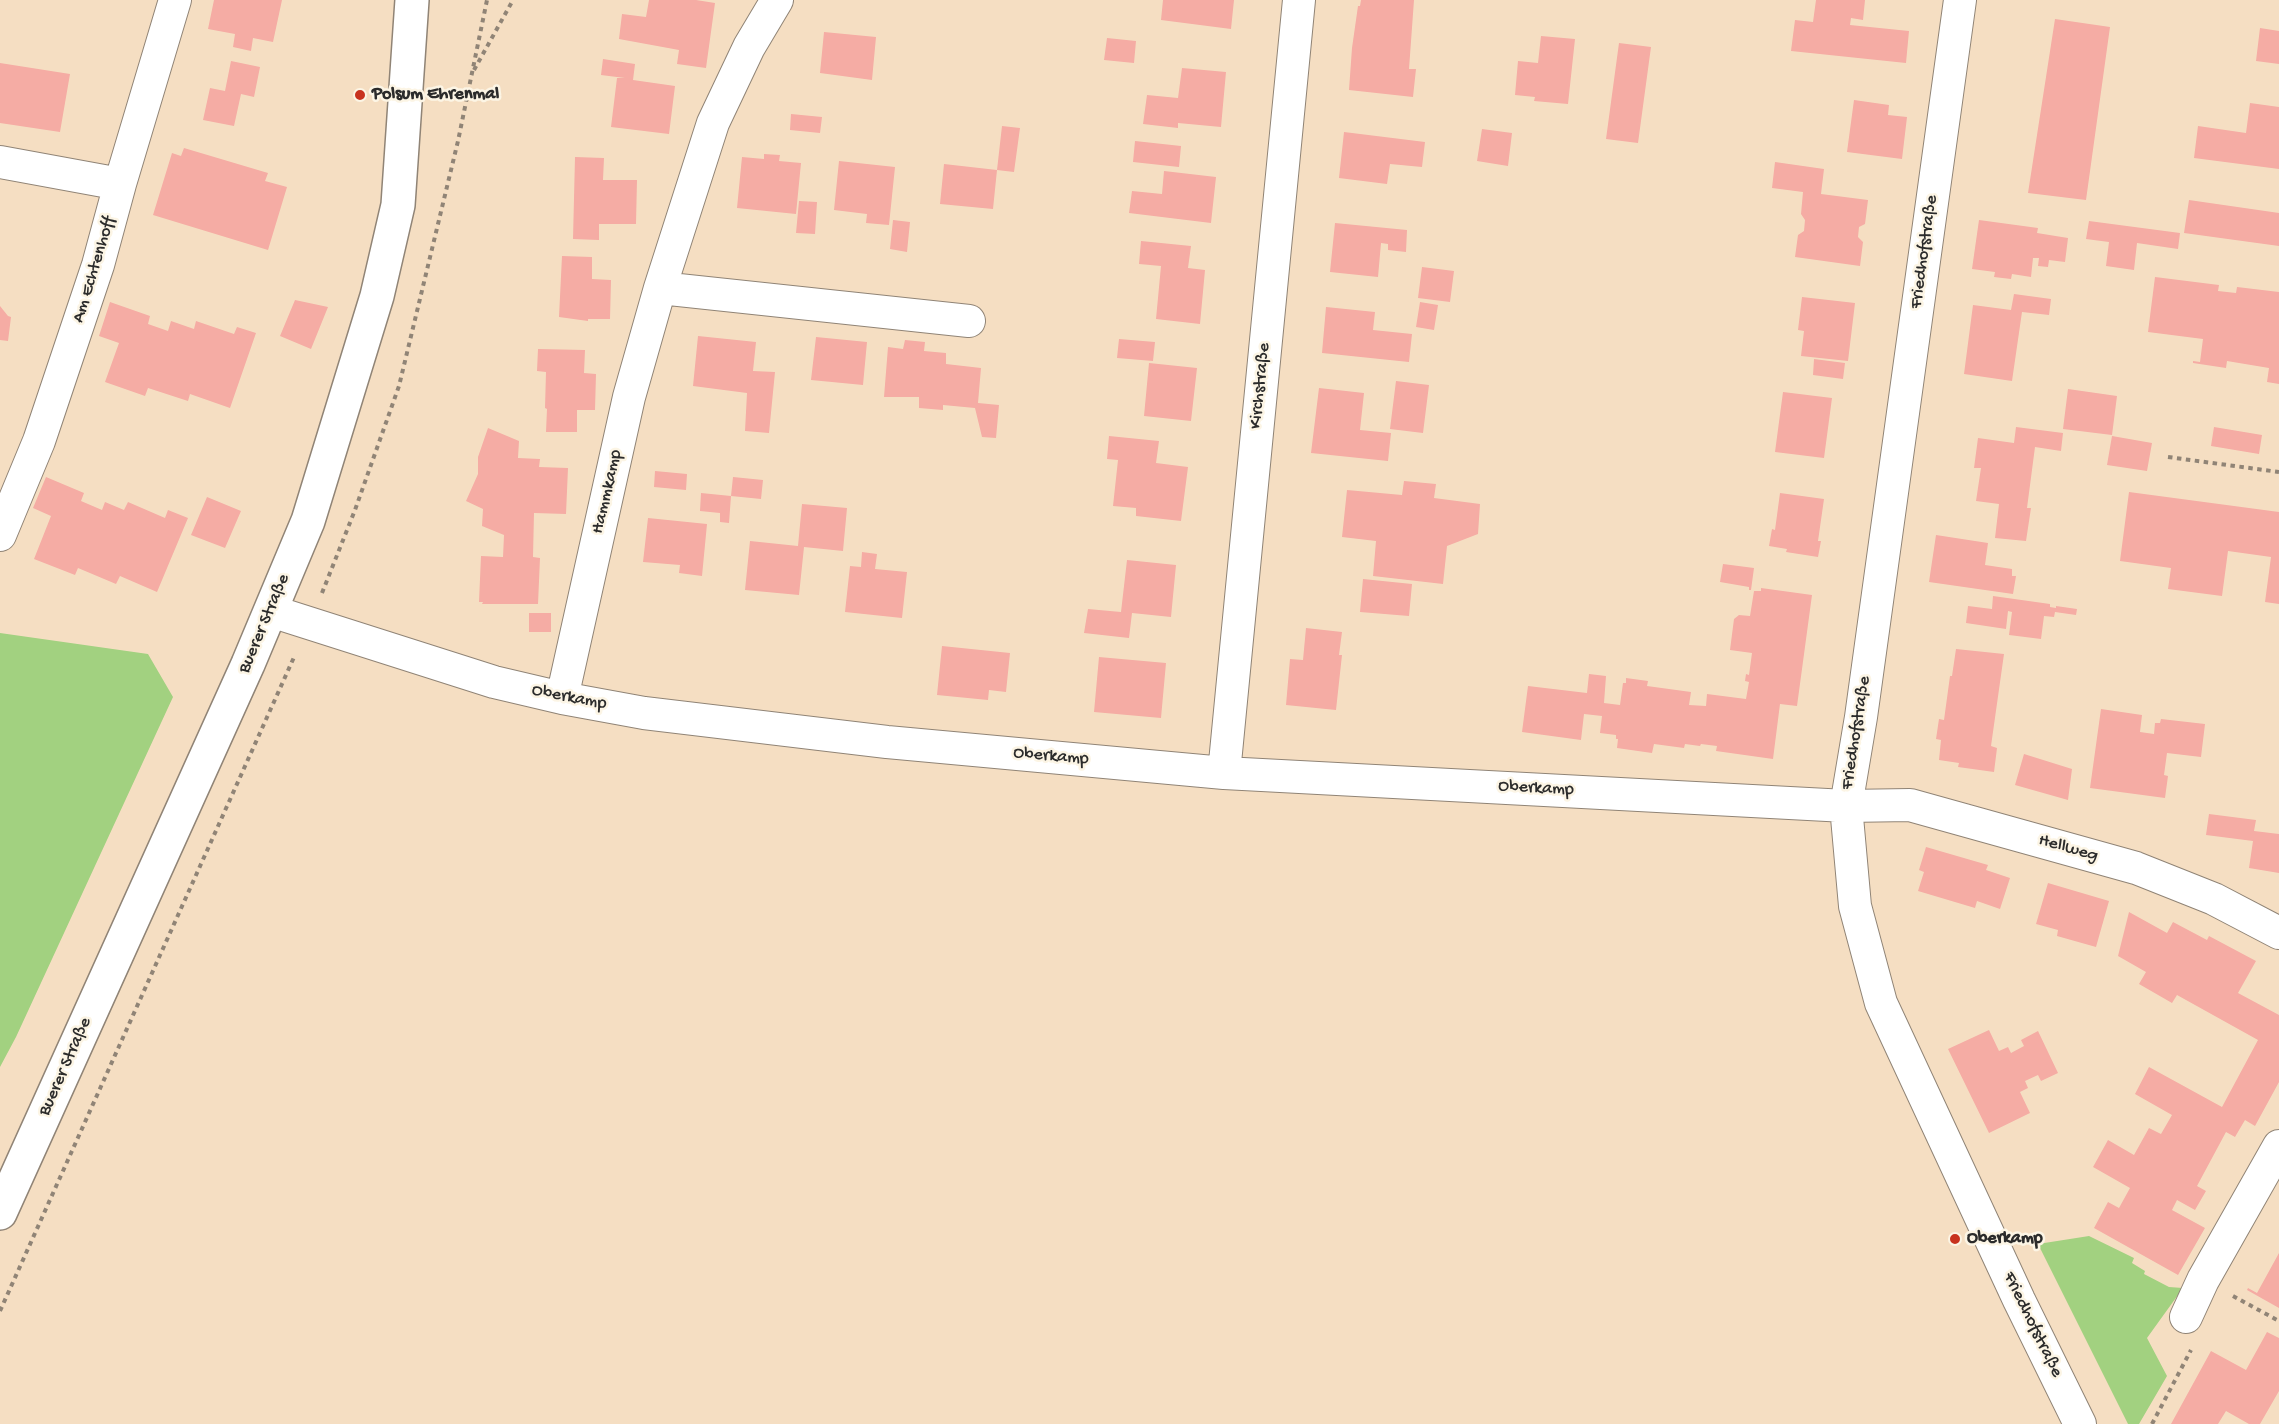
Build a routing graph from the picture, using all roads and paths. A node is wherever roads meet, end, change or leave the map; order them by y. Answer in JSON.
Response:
{"nodes":[{"id":1,"x":176,"y":0,"type":"edge"},
{"id":2,"x":412,"y":0,"type":"edge"},
{"id":3,"x":513,"y":0,"type":"edge"},
{"id":4,"x":777,"y":0,"type":"edge"},
{"id":5,"x":1299,"y":0,"type":"edge"},
{"id":6,"x":1960,"y":0,"type":"edge"},
{"id":7,"x":472,"y":74,"type":"dead end"},
{"id":8,"x":0,"y":162,"type":"edge"},
{"id":9,"x":120,"y":184,"type":"junction"},
{"id":10,"x":660,"y":288,"type":"junction"},
{"id":11,"x":969,"y":321,"type":"dead end"},
{"id":12,"x":2168,"y":457,"type":"dead end"},
{"id":13,"x":2279,"y":472,"type":"edge"},
{"id":14,"x":0,"y":535,"type":"edge"},
{"id":15,"x":271,"y":611,"type":"junction"},
{"id":16,"x":562,"y":698,"type":"junction"},
{"id":17,"x":1224,"y":773,"type":"junction"},
{"id":18,"x":1846,"y":806,"type":"junction"},
{"id":19,"x":2279,"y":933,"type":"edge"},
{"id":20,"x":2279,"y":1146,"type":"edge"},
{"id":21,"x":0,"y":1213,"type":"edge"},
{"id":22,"x":2203,"y":1280,"type":"junction"},
{"id":23,"x":2279,"y":1321,"type":"edge"},
{"id":24,"x":2191,"y":1329,"type":"joint"},
{"id":25,"x":2080,"y":1424,"type":"edge"},
{"id":26,"x":2152,"y":1424,"type":"edge"}],
"edges":[{"from":1,"to":9,"type":"street","name":"Am Echtenhoff"},
{"from":2,"to":15,"type":"main road","name":"Buerer Straße"},
{"from":3,"to":7,"type":"path"},
{"from":4,"to":10,"type":"street","name":"Hammkamp"},
{"from":5,"to":17,"type":"street","name":"Kirchstraße"},
{"from":6,"to":18,"type":"street","name":"Friedhofstraße"},
{"from":8,"to":9,"type":"street"},
{"from":9,"to":14,"type":"street","name":"Am Echtenhoff"},
{"from":10,"to":11,"type":"street"},
{"from":10,"to":16,"type":"street","name":"Hammkamp"},
{"from":12,"to":13,"type":"path"},
{"from":15,"to":16,"type":"street","name":"Oberkamp"},
{"from":15,"to":21,"type":"main road","name":"Buerer Straße"},
{"from":16,"to":17,"type":"street","name":"Oberkamp"},
{"from":17,"to":18,"type":"street","name":"Oberkamp"},
{"from":18,"to":19,"type":"street","name":"Hellweg"},
{"from":18,"to":25,"type":"street","name":"Friedhofstraße"},
{"from":20,"to":22,"type":"street"},
{"from":22,"to":23,"type":"path"},
{"from":22,"to":24,"type":"street"},
{"from":24,"to":26,"type":"path"}]}
